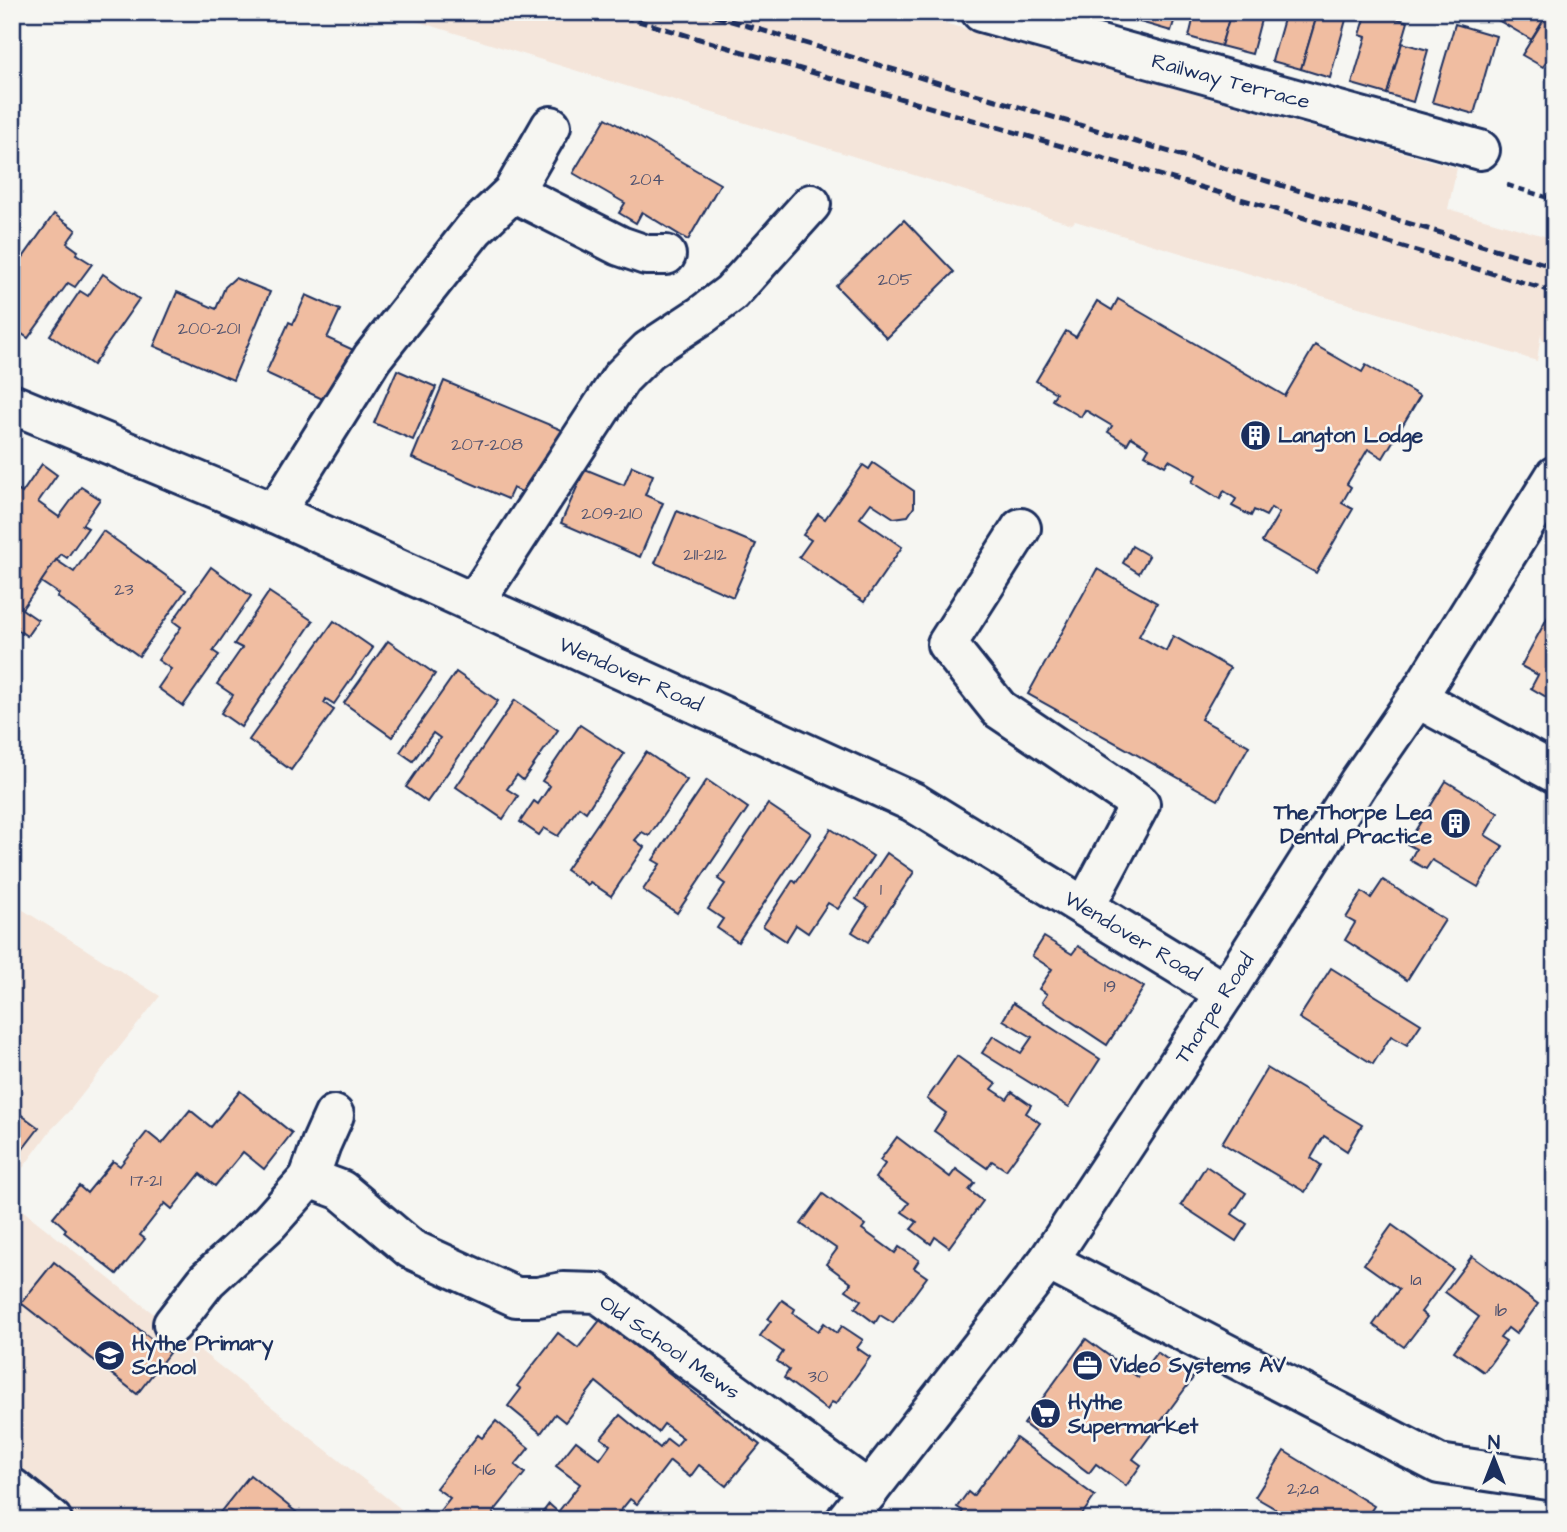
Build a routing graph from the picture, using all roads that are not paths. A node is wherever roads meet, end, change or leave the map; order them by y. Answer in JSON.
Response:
{"nodes":[{"id":1,"x":981,"y":12,"type":"edge"},
{"id":2,"x":551,"y":126,"type":"dead end"},
{"id":3,"x":1480,"y":150,"type":"dead end"},
{"id":4,"x":513,"y":192,"type":"junction"},
{"id":5,"x":811,"y":204,"type":"dead end"},
{"id":6,"x":666,"y":256,"type":"dead end"},
{"id":7,"x":12,"y":404,"type":"edge"},
{"id":8,"x":1555,"y":476,"type":"edge"},
{"id":9,"x":275,"y":513,"type":"junction"},
{"id":10,"x":1021,"y":528,"type":"dead end"},
{"id":11,"x":474,"y":603,"type":"junction"},
{"id":12,"x":1417,"y":698,"type":"junction"},
{"id":13,"x":1555,"y":773,"type":"edge"},
{"id":14,"x":1086,"y":907,"type":"junction"},
{"id":15,"x":1225,"y":993,"type":"junction"},
{"id":16,"x":334,"y":1115,"type":"dead end"},
{"id":17,"x":309,"y":1178,"type":"junction"},
{"id":18,"x":1048,"y":1261,"type":"junction"},
{"id":19,"x":173,"y":1324,"type":"dead end"},
{"id":20,"x":1555,"y":1481,"type":"edge"},
{"id":21,"x":12,"y":1488,"type":"edge"},
{"id":22,"x":857,"y":1505,"type":"edge"},
{"id":23,"x":52,"y":1520,"type":"edge"}],
"edges":[{"from":1,"to":3,"type":"street","name":"Railway Terrace"},
{"from":2,"to":4,"type":"street"},
{"from":4,"to":6,"type":"street"},
{"from":4,"to":9,"type":"street"},
{"from":5,"to":11,"type":"street"},
{"from":7,"to":9,"type":"street","name":"Wendover Road"},
{"from":8,"to":12,"type":"street","name":"Thorpe Road"},
{"from":9,"to":11,"type":"street","name":"Wendover Road"},
{"from":10,"to":14,"type":"street"},
{"from":11,"to":14,"type":"street","name":"Wendover Road"},
{"from":12,"to":13,"type":"street"},
{"from":12,"to":15,"type":"street","name":"Thorpe Road"},
{"from":14,"to":15,"type":"street","name":"Wendover Road"},
{"from":15,"to":18,"type":"street","name":"Thorpe Road"},
{"from":16,"to":17,"type":"street"},
{"from":17,"to":19,"type":"street"},
{"from":17,"to":22,"type":"street","name":"Old School Mews"},
{"from":18,"to":20,"type":"street"},
{"from":18,"to":22,"type":"street","name":"Thorpe Road"},
{"from":21,"to":23,"type":"street"}]}
